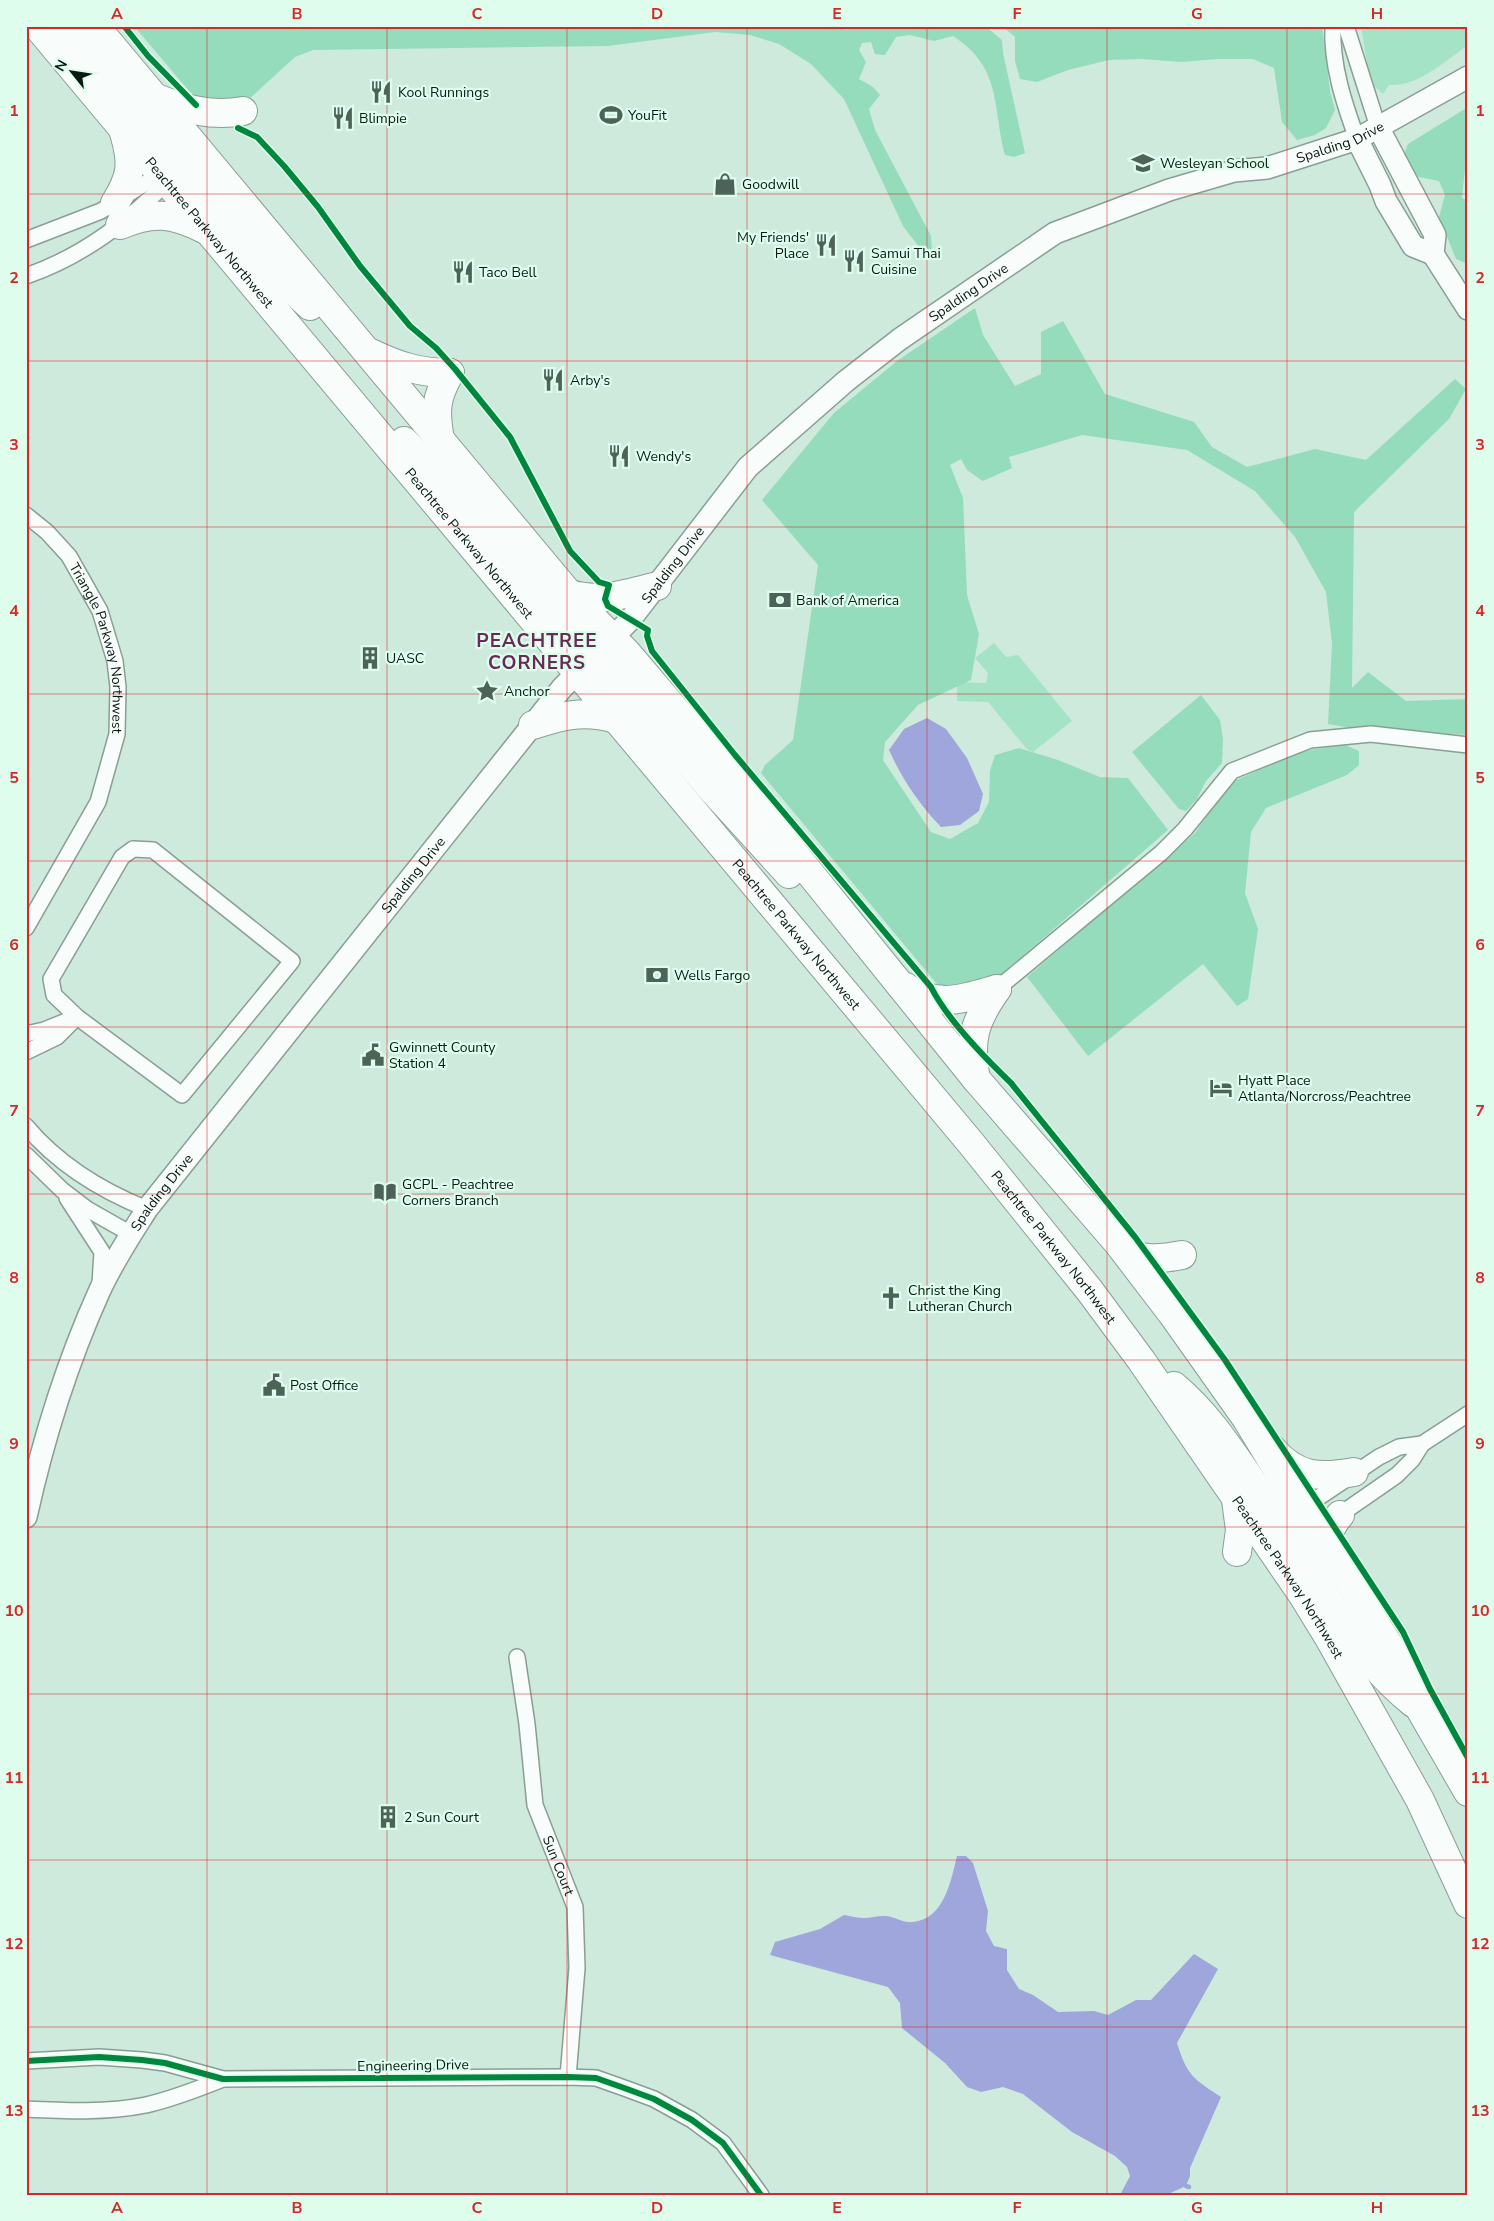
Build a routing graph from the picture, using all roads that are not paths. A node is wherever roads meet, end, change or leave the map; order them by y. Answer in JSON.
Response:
{"nodes":[{"id":1,"x":38,"y":26,"type":"edge"},
{"id":2,"x":63,"y":26,"type":"edge"},
{"id":3,"x":95,"y":26,"type":"edge"},
{"id":4,"x":1333,"y":26,"type":"edge"},
{"id":5,"x":1346,"y":26,"type":"edge"},
{"id":6,"x":1468,"y":77,"type":"edge"},
{"id":7,"x":153,"y":97,"type":"junction"},
{"id":8,"x":244,"y":111,"type":"dead end"},
{"id":9,"x":1378,"y":127,"type":"junction"},
{"id":10,"x":123,"y":129,"type":"junction"},
{"id":11,"x":1357,"y":139,"type":"junction"},
{"id":12,"x":178,"y":166,"type":"junction"},
{"id":13,"x":118,"y":214,"type":"junction"},
{"id":14,"x":208,"y":231,"type":"junction"},
{"id":15,"x":26,"y":240,"type":"edge"},
{"id":16,"x":1434,"y":255,"type":"junction"},
{"id":17,"x":26,"y":276,"type":"edge"},
{"id":18,"x":1467,"y":304,"type":"edge"},
{"id":19,"x":360,"y":344,"type":"junction"},
{"id":20,"x":440,"y":440,"type":"junction"},
{"id":21,"x":26,"y":516,"type":"edge"},
{"id":22,"x":657,"y":586,"type":"junction"},
{"id":23,"x":569,"y":594,"type":"junction"},
{"id":24,"x":595,"y":656,"type":"junction"},
{"id":25,"x":616,"y":719,"type":"junction"},
{"id":26,"x":533,"y":724,"type":"junction"},
{"id":27,"x":1468,"y":745,"type":"edge"},
{"id":28,"x":26,"y":928,"type":"edge"},
{"id":29,"x":899,"y":982,"type":"junction"},
{"id":30,"x":998,"y":989,"type":"junction"},
{"id":31,"x":77,"y":1017,"type":"junction"},
{"id":32,"x":26,"y":1034,"type":"edge"},
{"id":33,"x":26,"y":1052,"type":"edge"},
{"id":34,"x":976,"y":1079,"type":"junction"},
{"id":35,"x":26,"y":1126,"type":"edge"},
{"id":36,"x":26,"y":1155,"type":"edge"},
{"id":37,"x":62,"y":1190,"type":"junction"},
{"id":38,"x":147,"y":1209,"type":"junction"},
{"id":39,"x":132,"y":1234,"type":"junction"},
{"id":40,"x":1118,"y":1243,"type":"junction"},
{"id":41,"x":100,"y":1290,"type":"junction"},
{"id":42,"x":1173,"y":1315,"type":"junction"},
{"id":43,"x":1141,"y":1360,"type":"junction"},
{"id":44,"x":1468,"y":1414,"type":"edge"},
{"id":45,"x":1246,"y":1418,"type":"junction"},
{"id":46,"x":1422,"y":1444,"type":"junction"},
{"id":47,"x":1354,"y":1472,"type":"junction"},
{"id":48,"x":31,"y":1479,"type":"edge"},
{"id":49,"x":1235,"y":1496,"type":"junction"},
{"id":50,"x":1340,"y":1515,"type":"junction"},
{"id":51,"x":26,"y":1517,"type":"edge"},
{"id":52,"x":1287,"y":1533,"type":"junction"},
{"id":53,"x":1237,"y":1552,"type":"dead end"},
{"id":54,"x":1335,"y":1559,"type":"junction"},
{"id":55,"x":517,"y":1657,"type":"dead end"},
{"id":56,"x":1420,"y":1709,"type":"junction"},
{"id":57,"x":1468,"y":1792,"type":"edge"},
{"id":58,"x":1468,"y":1904,"type":"edge"},
{"id":59,"x":26,"y":2061,"type":"edge"},
{"id":60,"x":568,"y":2077,"type":"junction"},
{"id":61,"x":222,"y":2079,"type":"junction"},
{"id":62,"x":26,"y":2110,"type":"edge"},
{"id":63,"x":761,"y":2195,"type":"edge"}],
"edges":[{"from":1,"to":10,"type":"highway","name":"Peachtree Parkway Northwest"},
{"from":2,"to":12,"type":"highway"},
{"from":3,"to":7,"type":"highway","name":"Peachtree Parkway Northwest"},
{"from":4,"to":11,"type":"street"},
{"from":5,"to":9,"type":"street"},
{"from":6,"to":9,"type":"main road","name":"Spalding Drive"},
{"from":7,"to":8,"type":"highway"},
{"from":7,"to":12,"type":"highway","name":"Peachtree Parkway Northwest"},
{"from":9,"to":11,"type":"main road","name":"Spalding Drive"},
{"from":9,"to":16,"type":"main road"},
{"from":10,"to":12,"type":"highway","name":"Peachtree Parkway Northwest"},
{"from":10,"to":13,"type":"highway"},
{"from":11,"to":16,"type":"main road"},
{"from":11,"to":22,"type":"main road","name":"Spalding Drive"},
{"from":12,"to":13,"type":"street"},
{"from":12,"to":13,"type":"street"},
{"from":12,"to":14,"type":"highway","name":"Peachtree Parkway Northwest"},
{"from":12,"to":19,"type":"highway","name":"Peachtree Parkway Northwest"},
{"from":13,"to":14,"type":"highway"},
{"from":13,"to":15,"type":"street"},
{"from":13,"to":17,"type":"street"},
{"from":14,"to":24,"type":"highway","name":"Peachtree Parkway Northwest"},
{"from":16,"to":18,"type":"main road"},
{"from":19,"to":20,"type":"highway","name":"Peachtree Parkway Northwest"},
{"from":19,"to":20,"type":"highway"},
{"from":20,"to":23,"type":"highway","name":"Peachtree Parkway Northwest"},
{"from":21,"to":28,"type":"street","name":"Triangle Parkway Northwest"},
{"from":22,"to":23,"type":"highway"},
{"from":22,"to":24,"type":"main road","name":"Spalding Drive"},
{"from":23,"to":24,"type":"highway","name":"Peachtree Parkway Northwest"},
{"from":24,"to":25,"type":"highway","name":"Peachtree Parkway Northwest"},
{"from":24,"to":26,"type":"main road","name":"Spalding Drive"},
{"from":24,"to":29,"type":"highway","name":"Peachtree Parkway Northwest"},
{"from":25,"to":26,"type":"highway"},
{"from":25,"to":43,"type":"highway","name":"Peachtree Parkway Northwest"},
{"from":26,"to":38,"type":"main road","name":"Spalding Drive"},
{"from":27,"to":30,"type":"street"},
{"from":29,"to":30,"type":"highway"},
{"from":29,"to":34,"type":"highway","name":"Peachtree Parkway Northwest"},
{"from":30,"to":34,"type":"highway"},
{"from":31,"to":31,"type":"street"},
{"from":31,"to":32,"type":"street"},
{"from":31,"to":33,"type":"street"},
{"from":34,"to":40,"type":"highway","name":"Peachtree Parkway Northwest"},
{"from":35,"to":38,"type":"street"},
{"from":36,"to":37,"type":"street"},
{"from":37,"to":39,"type":"street"},
{"from":37,"to":41,"type":"street"},
{"from":38,"to":39,"type":"main road","name":"Spalding Drive"},
{"from":39,"to":41,"type":"main road","name":"Spalding Drive"},
{"from":40,"to":42,"type":"highway","name":"Peachtree Parkway Northwest"},
{"from":40,"to":42,"type":"highway"},
{"from":41,"to":48,"type":"main road","name":"Spalding Drive"},
{"from":42,"to":45,"type":"highway","name":"Peachtree Parkway Northwest"},
{"from":43,"to":49,"type":"highway","name":"Peachtree Parkway Northwest"},
{"from":43,"to":52,"type":"highway"},
{"from":44,"to":46,"type":"street"},
{"from":45,"to":47,"type":"highway"},
{"from":45,"to":52,"type":"highway","name":"Peachtree Parkway Northwest"},
{"from":46,"to":47,"type":"street"},
{"from":46,"to":50,"type":"street"},
{"from":47,"to":52,"type":"street"},
{"from":48,"to":51,"type":"main road","name":"Spalding Drive"},
{"from":49,"to":52,"type":"highway","name":"Peachtree Parkway Northwest"},
{"from":49,"to":53,"type":"highway"},
{"from":50,"to":52,"type":"street"},
{"from":50,"to":54,"type":"highway"},
{"from":52,"to":54,"type":"highway","name":"Peachtree Parkway Northwest"},
{"from":52,"to":56,"type":"highway"},
{"from":52,"to":58,"type":"highway","name":"Peachtree Parkway Northwest"},
{"from":54,"to":56,"type":"highway","name":"Peachtree Parkway Northwest"},
{"from":55,"to":60,"type":"street","name":"Sun Court"},
{"from":56,"to":57,"type":"highway","name":"Peachtree Parkway Northwest"},
{"from":59,"to":61,"type":"street","name":"Engineering Drive"},
{"from":60,"to":61,"type":"street","name":"Engineering Drive"},
{"from":60,"to":63,"type":"street","name":"Engineering Drive"},
{"from":61,"to":62,"type":"street","name":"Engineering Drive"}]}
